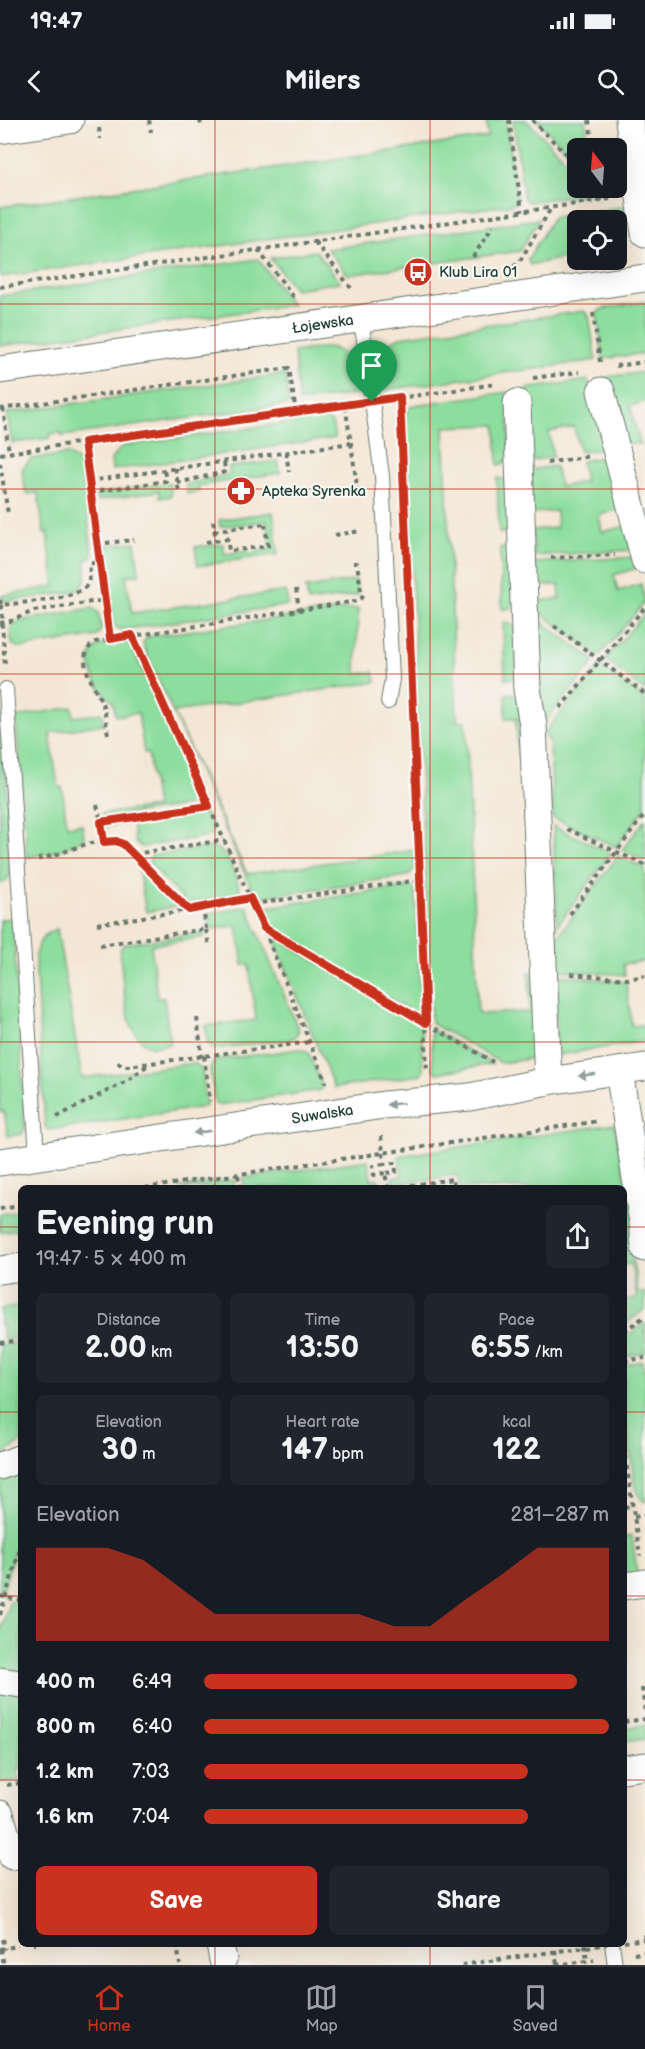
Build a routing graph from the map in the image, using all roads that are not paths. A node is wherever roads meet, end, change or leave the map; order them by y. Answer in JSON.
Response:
{"nodes":[{"id":1,"x":70,"y":120,"type":"edge"},
{"id":2,"x":629,"y":120,"type":"edge"},
{"id":3,"x":0,"y":130,"type":"edge"},
{"id":4,"x":645,"y":233,"type":"edge"},
{"id":5,"x":645,"y":278,"type":"edge"},
{"id":6,"x":361,"y":318,"type":"junction"},
{"id":7,"x":0,"y":370,"type":"edge"},
{"id":8,"x":599,"y":374,"type":"road end"},
{"id":9,"x":517,"y":388,"type":"road end"},
{"id":10,"x":644,"y":556,"type":"edge"},
{"id":11,"x":6,"y":689,"type":"road end"},
{"id":12,"x":388,"y":702,"type":"dead end"},
{"id":13,"x":632,"y":1069,"type":"edge"},
{"id":14,"x":548,"y":1081,"type":"junction"},
{"id":15,"x":37,"y":1156,"type":"junction"},
{"id":16,"x":0,"y":1162,"type":"edge"},
{"id":17,"x":645,"y":1248,"type":"edge"},
{"id":18,"x":18,"y":1267,"type":"edge"},
{"id":19,"x":0,"y":1270,"type":"edge"},
{"id":20,"x":18,"y":1459,"type":"edge"},
{"id":21,"x":0,"y":1466,"type":"edge"},
{"id":22,"x":645,"y":1583,"type":"edge"},
{"id":23,"x":627,"y":1586,"type":"edge"},
{"id":24,"x":0,"y":1682,"type":"edge"},
{"id":25,"x":18,"y":1684,"type":"edge"},
{"id":26,"x":645,"y":1766,"type":"edge"},
{"id":27,"x":627,"y":1769,"type":"edge"},
{"id":28,"x":0,"y":1814,"type":"edge"},
{"id":29,"x":11,"y":1856,"type":"edge"},
{"id":30,"x":612,"y":1947,"type":"edge"},
{"id":31,"x":615,"y":1965,"type":"edge"}],
"edges":[{"from":1,"to":3,"type":"street"},
{"from":2,"to":4,"type":"street"},
{"from":5,"to":6,"type":"street","name":"Łojewska"},
{"from":6,"to":7,"type":"street","name":"Łojewska"},
{"from":6,"to":12,"type":"lane"},
{"from":8,"to":10,"type":"street"},
{"from":9,"to":14,"type":"street"},
{"from":11,"to":15,"type":"lane"},
{"from":13,"to":14,"type":"street","name":"Suwalska","one_way":true},
{"from":13,"to":17,"type":"street"},
{"from":14,"to":15,"type":"street","name":"Suwalska","one_way":true},
{"from":15,"to":16,"type":"street","name":"Suwalska"},
{"from":18,"to":19,"type":"street"},
{"from":20,"to":21,"type":"street"},
{"from":22,"to":23,"type":"street"},
{"from":24,"to":25,"type":"street"},
{"from":26,"to":27,"type":"street"},
{"from":28,"to":29,"type":"street"},
{"from":30,"to":31,"type":"lane"}]}
